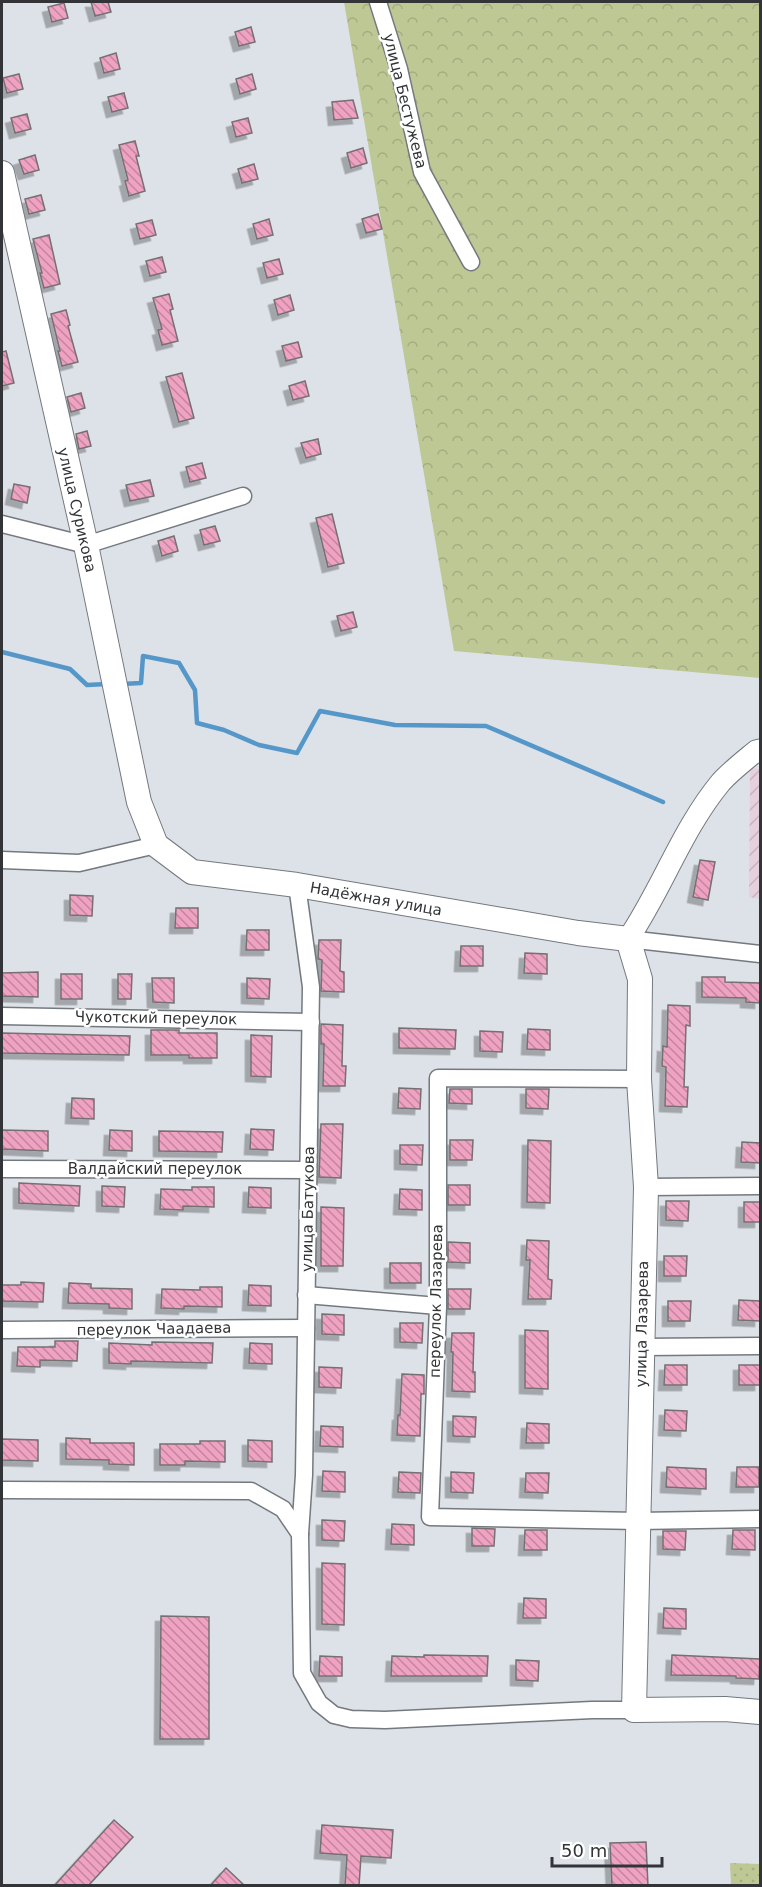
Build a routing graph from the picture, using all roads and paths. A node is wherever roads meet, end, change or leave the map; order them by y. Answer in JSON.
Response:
{"nodes":[{"id":1,"x":378,"y":2,"type":"edge"},
{"id":2,"x":2,"y":173,"type":"edge"},
{"id":3,"x":471,"y":262,"type":"dead end"},
{"id":4,"x":243,"y":495,"type":"dead end"},
{"id":5,"x":2,"y":524,"type":"edge"},
{"id":6,"x":86,"y":545,"type":"junction"},
{"id":7,"x":760,"y":750,"type":"edge"},
{"id":8,"x":156,"y":844,"type":"junction"},
{"id":9,"x":2,"y":860,"type":"edge"},
{"id":10,"x":297,"y":885,"type":"junction"},
{"id":11,"x":628,"y":939,"type":"junction"},
{"id":12,"x":760,"y":954,"type":"edge"},
{"id":13,"x":2,"y":1016,"type":"edge"},
{"id":14,"x":311,"y":1022,"type":"junction"},
{"id":15,"x":639,"y":1079,"type":"junction"},
{"id":16,"x":2,"y":1169,"type":"edge"},
{"id":17,"x":308,"y":1170,"type":"junction"},
{"id":18,"x":760,"y":1186,"type":"edge"},
{"id":19,"x":646,"y":1187,"type":"junction"},
{"id":20,"x":306,"y":1295,"type":"junction"},
{"id":21,"x":438,"y":1306,"type":"junction"},
{"id":22,"x":306,"y":1328,"type":"junction"},
{"id":23,"x":2,"y":1330,"type":"edge"},
{"id":24,"x":760,"y":1346,"type":"edge"},
{"id":25,"x":642,"y":1347,"type":"junction"},
{"id":26,"x":2,"y":1490,"type":"edge"},
{"id":27,"x":760,"y":1519,"type":"edge"},
{"id":28,"x":638,"y":1521,"type":"junction"},
{"id":29,"x":300,"y":1534,"type":"junction"},
{"id":30,"x":634,"y":1710,"type":"junction"},
{"id":31,"x":760,"y":1712,"type":"edge"}],
"edges":[{"from":1,"to":3,"type":"street","name":"улица Бестужева"},
{"from":2,"to":6,"type":"main road","name":"улица Сурикова"},
{"from":4,"to":6,"type":"street"},
{"from":5,"to":6,"type":"street"},
{"from":6,"to":8,"type":"main road","name":"улица Сурикова"},
{"from":7,"to":11,"type":"street"},
{"from":8,"to":9,"type":"street"},
{"from":8,"to":10,"type":"main road","name":"Надёжная улица"},
{"from":10,"to":11,"type":"main road","name":"Надёжная улица"},
{"from":10,"to":14,"type":"street","name":"улица Батукова"},
{"from":11,"to":12,"type":"street","name":"Надёжная улица"},
{"from":11,"to":15,"type":"main road","name":"улица Лазарева"},
{"from":13,"to":14,"type":"street","name":"Чукотский переулок"},
{"from":14,"to":17,"type":"street","name":"улица Батукова"},
{"from":15,"to":19,"type":"main road","name":"улица Лазарева"},
{"from":15,"to":21,"type":"street","name":"переулок Лазарева"},
{"from":16,"to":17,"type":"street","name":"Валдайский переулок"},
{"from":17,"to":20,"type":"street","name":"улица Батукова"},
{"from":18,"to":19,"type":"street"},
{"from":19,"to":25,"type":"main road","name":"улица Лазарева"},
{"from":20,"to":21,"type":"street"},
{"from":20,"to":22,"type":"street","name":"улица Батукова"},
{"from":21,"to":28,"type":"street","name":"переулок Лазарева"},
{"from":22,"to":23,"type":"street","name":"переулок Чаадаева"},
{"from":22,"to":29,"type":"street","name":"улица Батукова"},
{"from":24,"to":25,"type":"street"},
{"from":25,"to":28,"type":"main road","name":"улица Лазарева"},
{"from":26,"to":29,"type":"street"},
{"from":27,"to":28,"type":"street"},
{"from":28,"to":30,"type":"main road","name":"улица Лазарева"},
{"from":29,"to":30,"type":"street","name":"улица Батукова"},
{"from":30,"to":31,"type":"main road"}]}
